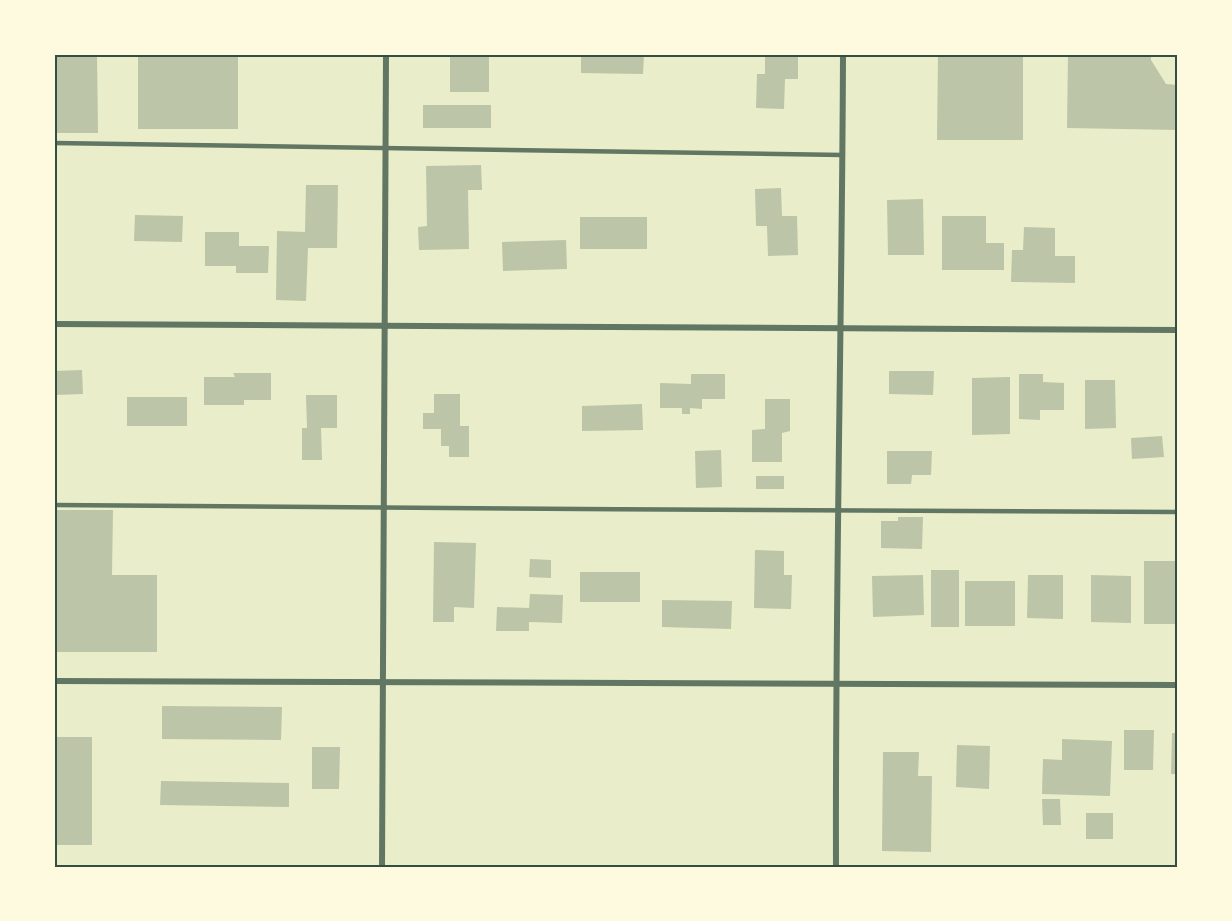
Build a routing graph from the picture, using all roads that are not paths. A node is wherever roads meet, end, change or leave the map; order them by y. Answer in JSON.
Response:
{"nodes":[{"id":1,"x":386,"y":54,"type":"edge"},
{"id":2,"x":843,"y":54,"type":"edge"},
{"id":3,"x":54,"y":143,"type":"edge"},
{"id":4,"x":385,"y":148,"type":"junction"},
{"id":5,"x":843,"y":155,"type":"junction"},
{"id":6,"x":54,"y":324,"type":"edge"},
{"id":7,"x":384,"y":327,"type":"junction"},
{"id":8,"x":842,"y":329,"type":"junction"},
{"id":9,"x":1178,"y":330,"type":"edge"},
{"id":10,"x":54,"y":505,"type":"edge"},
{"id":11,"x":839,"y":509,"type":"junction"},
{"id":12,"x":383,"y":510,"type":"junction"},
{"id":13,"x":1178,"y":512,"type":"edge"},
{"id":14,"x":54,"y":681,"type":"edge"},
{"id":15,"x":836,"y":683,"type":"junction"},
{"id":16,"x":383,"y":684,"type":"junction"},
{"id":17,"x":1178,"y":685,"type":"edge"},
{"id":18,"x":382,"y":867,"type":"edge"},
{"id":19,"x":836,"y":867,"type":"edge"}],
"edges":[{"from":1,"to":4,"type":"street"},
{"from":2,"to":5,"type":"street"},
{"from":3,"to":4,"type":"lane"},
{"from":4,"to":5,"type":"lane"},
{"from":4,"to":7,"type":"street"},
{"from":5,"to":8,"type":"street"},
{"from":6,"to":7,"type":"street"},
{"from":7,"to":8,"type":"street"},
{"from":7,"to":12,"type":"street"},
{"from":8,"to":9,"type":"street"},
{"from":8,"to":11,"type":"street"},
{"from":10,"to":12,"type":"lane"},
{"from":11,"to":12,"type":"lane"},
{"from":11,"to":13,"type":"lane"},
{"from":11,"to":15,"type":"street"},
{"from":12,"to":16,"type":"street"},
{"from":14,"to":16,"type":"street"},
{"from":15,"to":16,"type":"street"},
{"from":15,"to":17,"type":"street"},
{"from":15,"to":19,"type":"street"},
{"from":16,"to":18,"type":"street"}]}
